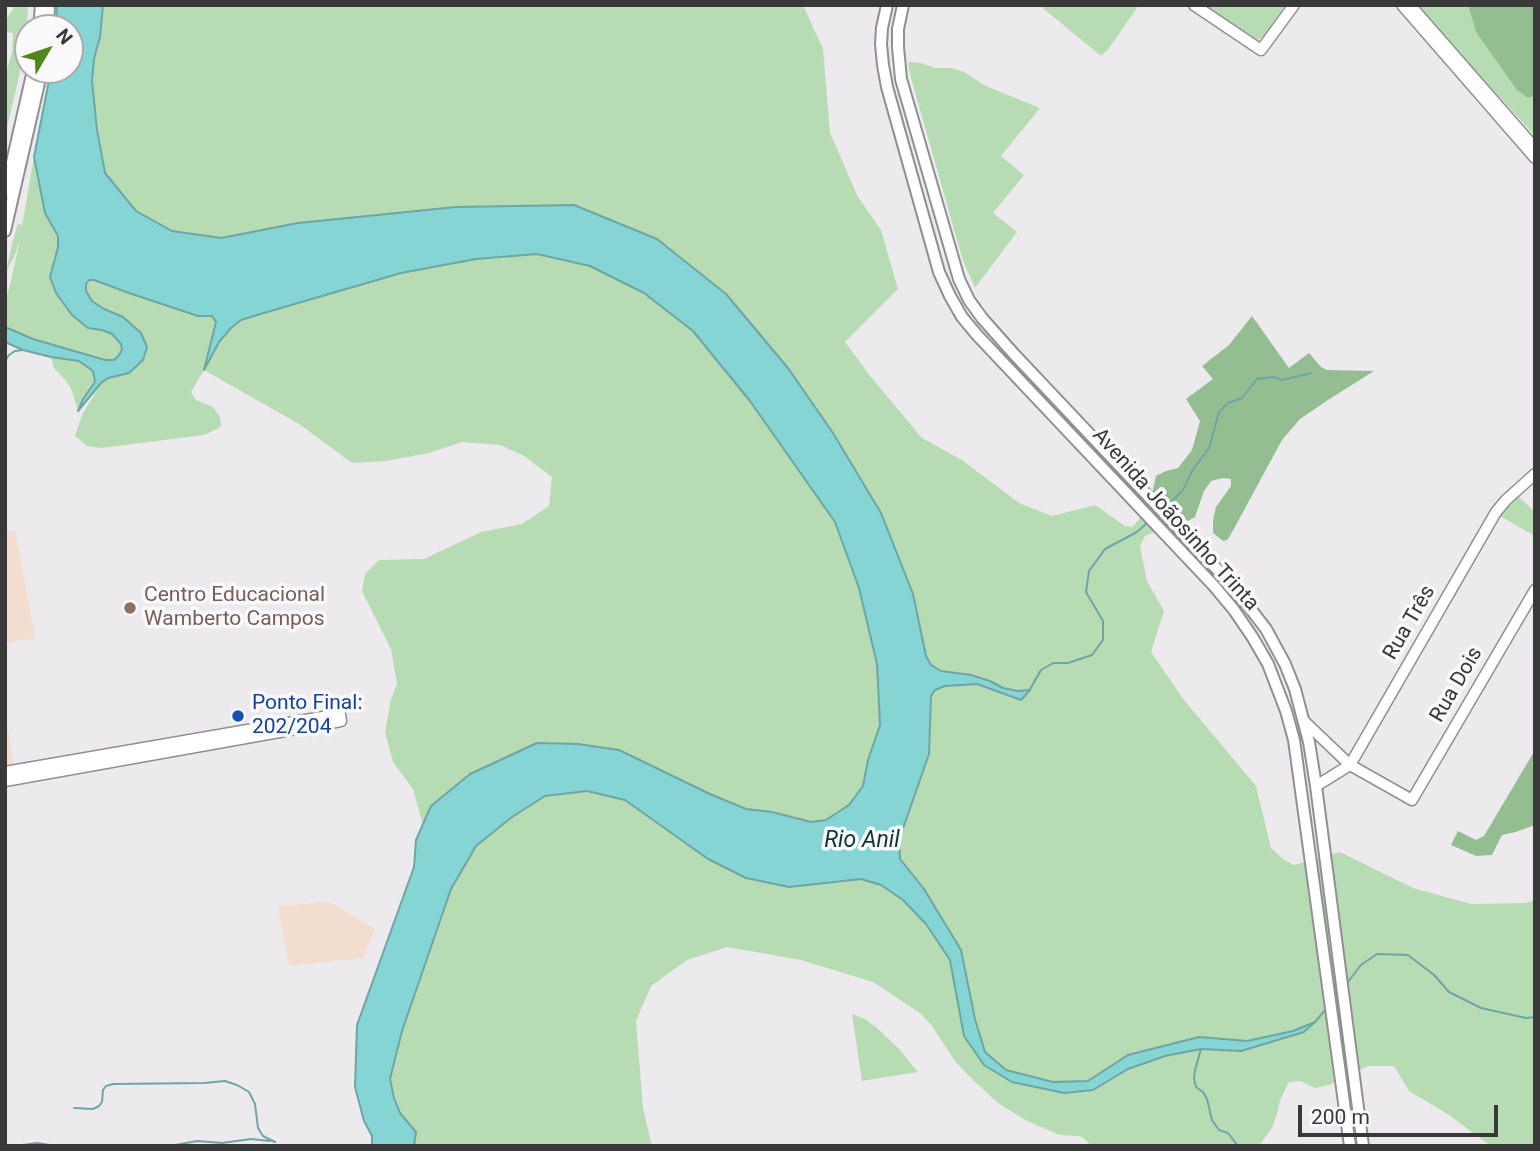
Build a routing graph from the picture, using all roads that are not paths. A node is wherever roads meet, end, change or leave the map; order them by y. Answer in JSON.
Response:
{"nodes":[{"id":1,"x":887,"y":5,"type":"edge"},
{"id":2,"x":903,"y":5,"type":"edge"},
{"id":3,"x":1194,"y":5,"type":"edge"},
{"id":4,"x":1294,"y":5,"type":"edge"},
{"id":5,"x":1402,"y":5,"type":"edge"},
{"id":6,"x":1410,"y":5,"type":"edge"},
{"id":7,"x":30,"y":84,"type":"edge"},
{"id":8,"x":39,"y":84,"type":"edge"},
{"id":9,"x":1532,"y":149,"type":"edge"},
{"id":10,"x":5,"y":193,"type":"edge"},
{"id":11,"x":5,"y":231,"type":"edge"},
{"id":12,"x":1535,"y":474,"type":"edge"},
{"id":13,"x":1535,"y":590,"type":"edge"},
{"id":14,"x":1305,"y":722,"type":"junction"},
{"id":15,"x":1350,"y":765,"type":"junction"},
{"id":16,"x":5,"y":772,"type":"edge"},
{"id":17,"x":5,"y":781,"type":"edge"},
{"id":18,"x":1316,"y":786,"type":"junction"},
{"id":19,"x":1350,"y":1146,"type":"edge"},
{"id":20,"x":1363,"y":1146,"type":"edge"}],
"edges":[{"from":1,"to":19,"type":"main road","name":"Avenida Joãosinho Trinta"},
{"from":2,"to":14,"type":"main road","name":"Avenida Joãosinho Trinta"},
{"from":3,"to":4,"type":"street"},
{"from":5,"to":9,"type":"street"},
{"from":6,"to":9,"type":"street"},
{"from":7,"to":10,"type":"main road"},
{"from":8,"to":11,"type":"main road"},
{"from":12,"to":15,"type":"street","name":"Rua Três"},
{"from":13,"to":15,"type":"street","name":"Rua Dois"},
{"from":14,"to":15,"type":"street"},
{"from":14,"to":18,"type":"main road","name":"Avenida Joãosinho Trinta"},
{"from":15,"to":18,"type":"street","name":"Rua Três"},
{"from":16,"to":17,"type":"street"},
{"from":18,"to":20,"type":"main road","name":"Avenida Joãosinho Trinta"}]}
